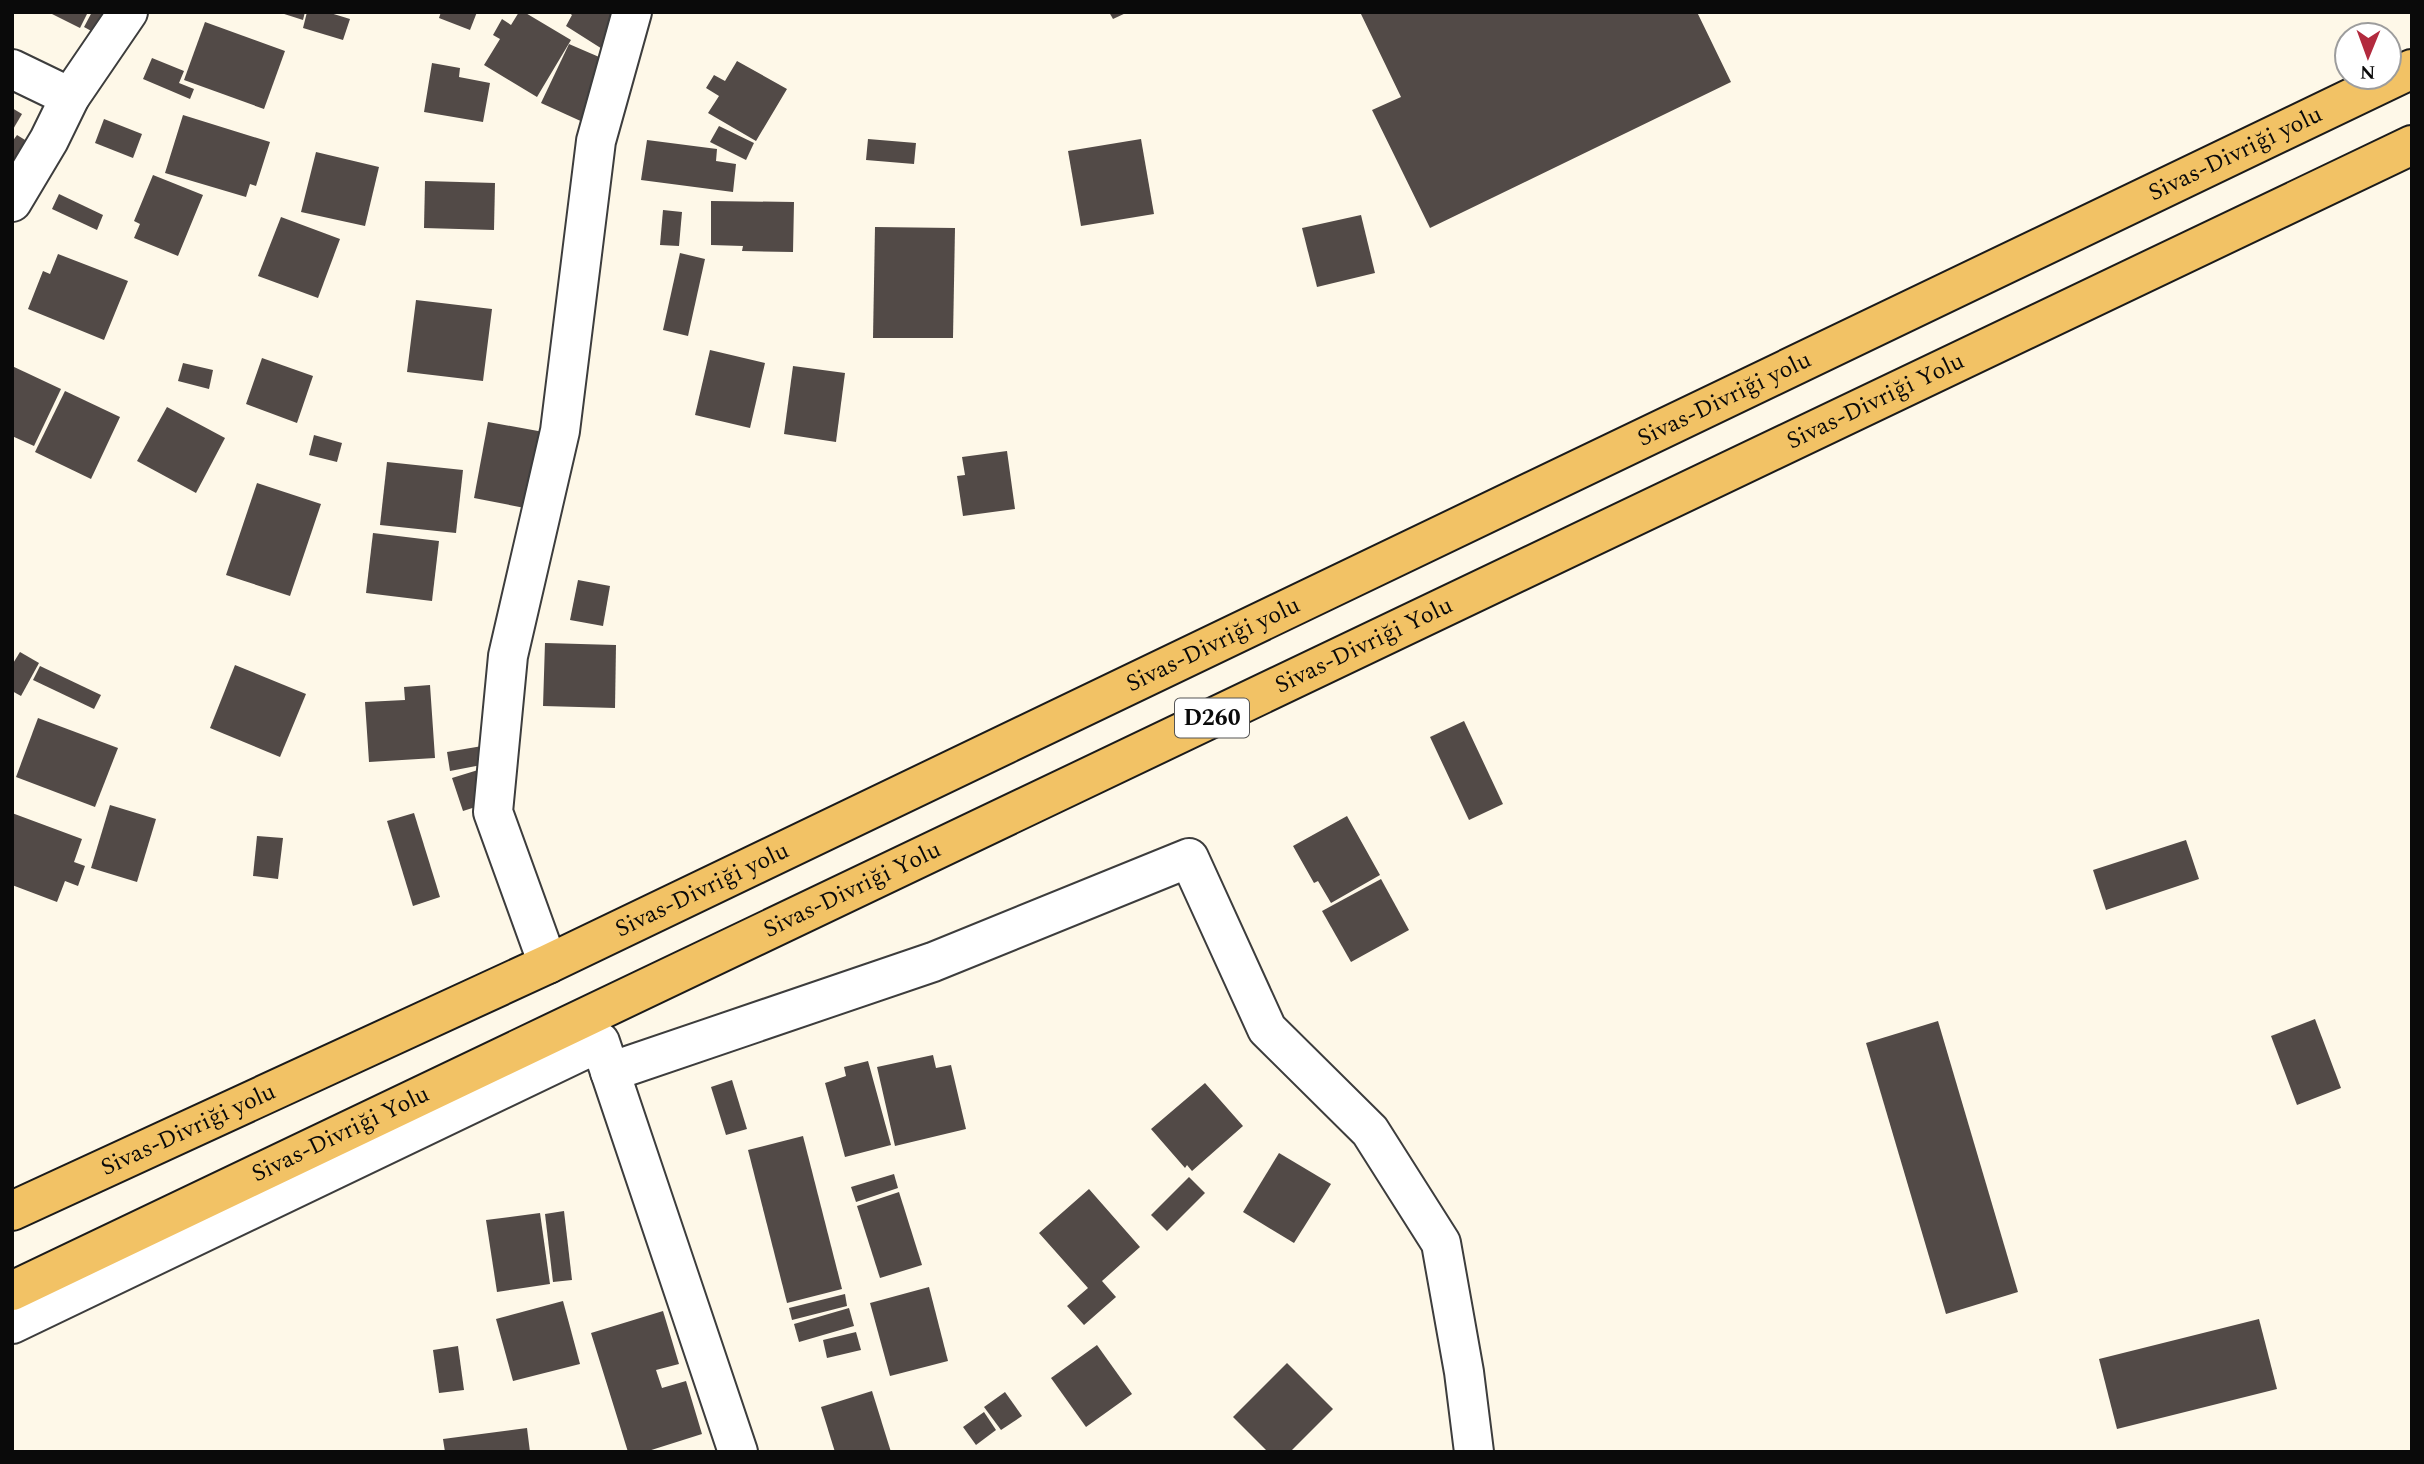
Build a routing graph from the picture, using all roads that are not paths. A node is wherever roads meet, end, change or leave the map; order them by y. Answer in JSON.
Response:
{"nodes":[{"id":1,"x":128,"y":12,"type":"edge"},
{"id":2,"x":632,"y":12,"type":"edge"},
{"id":3,"x":12,"y":69,"type":"edge"},
{"id":4,"x":2412,"y":69,"type":"edge"},
{"id":5,"x":70,"y":97,"type":"junction"},
{"id":6,"x":2412,"y":145,"type":"edge"},
{"id":7,"x":12,"y":202,"type":"edge"},
{"id":8,"x":548,"y":964,"type":"junction"},
{"id":9,"x":610,"y":1072,"type":"junction"},
{"id":10,"x":12,"y":1211,"type":"edge"},
{"id":11,"x":12,"y":1291,"type":"edge"},
{"id":12,"x":12,"y":1324,"type":"edge"},
{"id":13,"x":738,"y":1452,"type":"edge"},
{"id":14,"x":1474,"y":1452,"type":"edge"}],
"edges":[{"from":1,"to":5,"type":"street"},
{"from":2,"to":8,"type":"street"},
{"from":3,"to":5,"type":"street"},
{"from":4,"to":8,"type":"main road","name":"Sivas-Divriği yolu","number":"D260"},
{"from":5,"to":7,"type":"street"},
{"from":6,"to":11,"type":"main road","name":"Sivas-Divriği Yolu","number":"D260"},
{"from":8,"to":10,"type":"main road","name":"Sivas-Divriği yolu","number":"D260"},
{"from":9,"to":12,"type":"street"},
{"from":9,"to":13,"type":"street"},
{"from":9,"to":14,"type":"street"}]}
